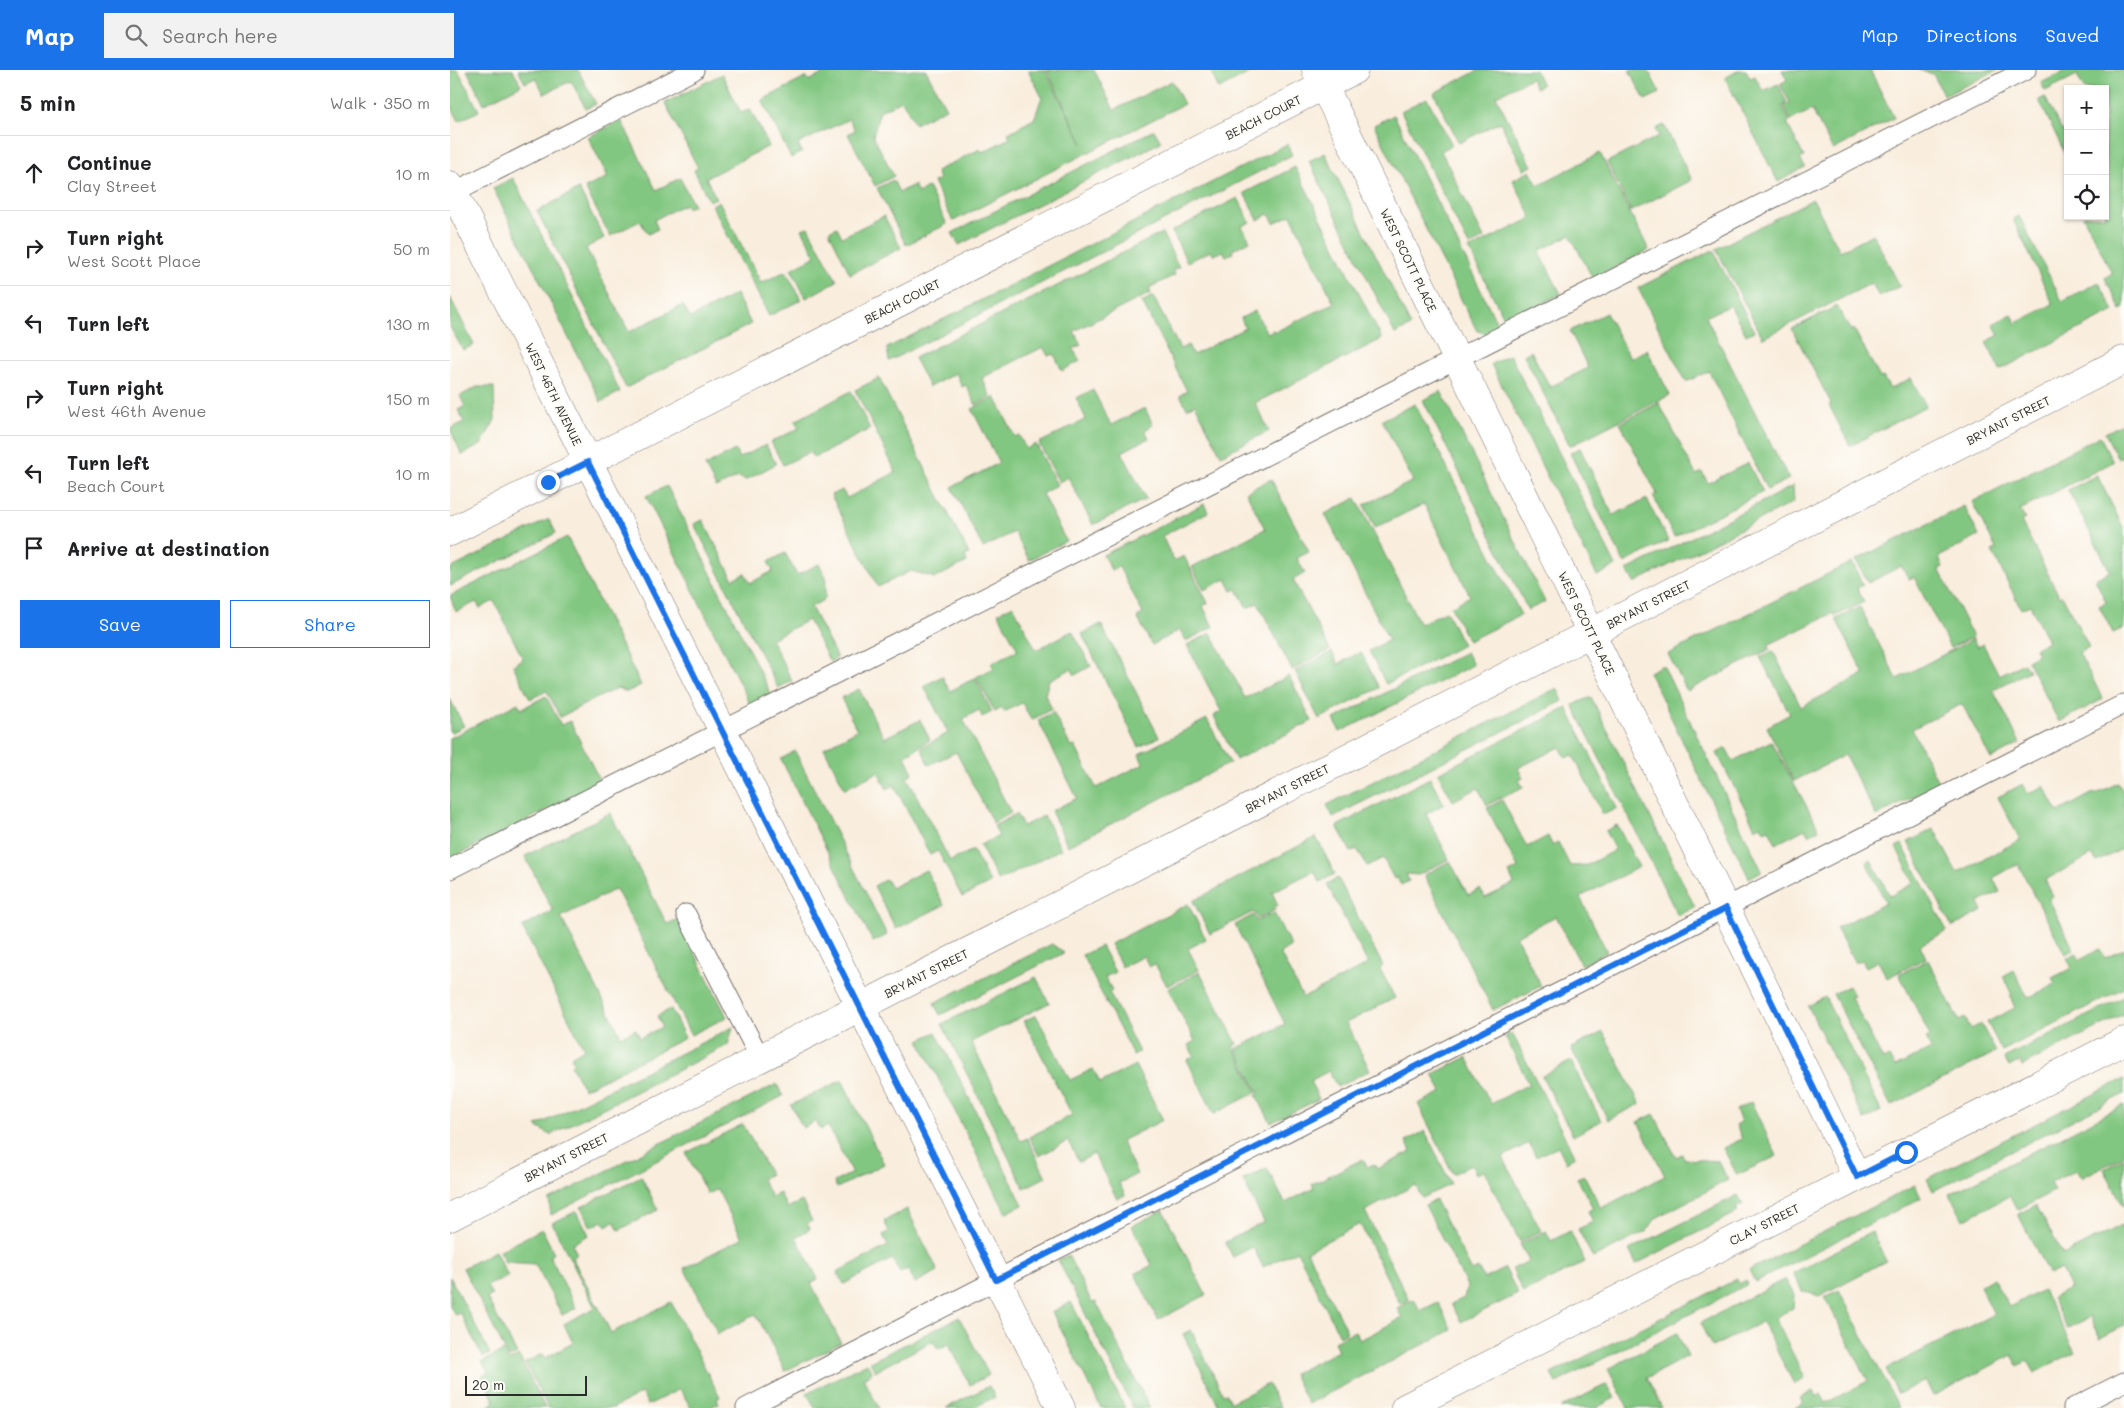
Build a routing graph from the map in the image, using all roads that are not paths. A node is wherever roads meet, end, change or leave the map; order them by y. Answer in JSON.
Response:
{"nodes":[{"id":1,"x":694,"y":70,"type":"edge"},
{"id":2,"x":1354,"y":70,"type":"edge"},
{"id":3,"x":2026,"y":70,"type":"edge"},
{"id":4,"x":1320,"y":78,"type":"edge"},
{"id":5,"x":451,"y":191,"type":"edge"},
{"id":6,"x":1458,"y":358,"type":"junction"},
{"id":7,"x":2124,"y":360,"type":"edge"},
{"id":8,"x":588,"y":462,"type":"junction"},
{"id":9,"x":450,"y":532,"type":"edge"},
{"id":10,"x":1591,"y":633,"type":"junction"},
{"id":11,"x":2124,"y":704,"type":"edge"},
{"id":12,"x":723,"y":731,"type":"junction"},
{"id":13,"x":450,"y":869,"type":"edge"},
{"id":14,"x":1726,"y":908,"type":"junction"},
{"id":15,"x":686,"y":914,"type":"dead end"},
{"id":16,"x":860,"y":1007,"type":"junction"},
{"id":17,"x":2124,"y":1041,"type":"edge"},
{"id":18,"x":760,"y":1058,"type":"junction"},
{"id":19,"x":1857,"y":1177,"type":"junction"},
{"id":20,"x":450,"y":1217,"type":"edge"},
{"id":21,"x":996,"y":1280,"type":"junction"},
{"id":22,"x":2124,"y":1382,"type":"edge"},
{"id":23,"x":746,"y":1408,"type":"edge"},
{"id":24,"x":1061,"y":1408,"type":"edge"},
{"id":25,"x":1405,"y":1408,"type":"edge"},
{"id":26,"x":2073,"y":1408,"type":"edge"}],
"edges":[{"from":1,"to":5,"type":"lane"},
{"from":2,"to":4,"type":"street","name":"BEACH COURT"},
{"from":3,"to":6,"type":"lane"},
{"from":4,"to":6,"type":"street","name":"WEST SCOTT PLACE"},
{"from":4,"to":8,"type":"street","name":"BEACH COURT"},
{"from":5,"to":8,"type":"street","name":"WEST 46TH AVENUE"},
{"from":6,"to":10,"type":"street","name":"WEST SCOTT PLACE"},
{"from":6,"to":12,"type":"lane"},
{"from":7,"to":10,"type":"street","name":"BRYANT STREET"},
{"from":8,"to":9,"type":"street","name":"BEACH COURT"},
{"from":8,"to":12,"type":"street","name":"WEST 46TH AVENUE"},
{"from":10,"to":14,"type":"street","name":"WEST SCOTT PLACE"},
{"from":10,"to":16,"type":"street","name":"BRYANT STREET"},
{"from":11,"to":14,"type":"lane"},
{"from":12,"to":13,"type":"lane"},
{"from":12,"to":16,"type":"street","name":"WEST 46TH AVENUE"},
{"from":14,"to":19,"type":"street","name":"WEST SCOTT PLACE"},
{"from":14,"to":21,"type":"lane"},
{"from":15,"to":18,"type":"lane"},
{"from":16,"to":18,"type":"street","name":"BRYANT STREET"},
{"from":16,"to":21,"type":"street","name":"WEST 46TH AVENUE"},
{"from":17,"to":19,"type":"street","name":"CLAY STREET"},
{"from":18,"to":20,"type":"street","name":"BRYANT STREET"},
{"from":19,"to":25,"type":"street","name":"CLAY STREET"},
{"from":21,"to":23,"type":"lane"},
{"from":21,"to":24,"type":"street","name":"WEST 46TH AVENUE"},
{"from":22,"to":26,"type":"lane"}]}
